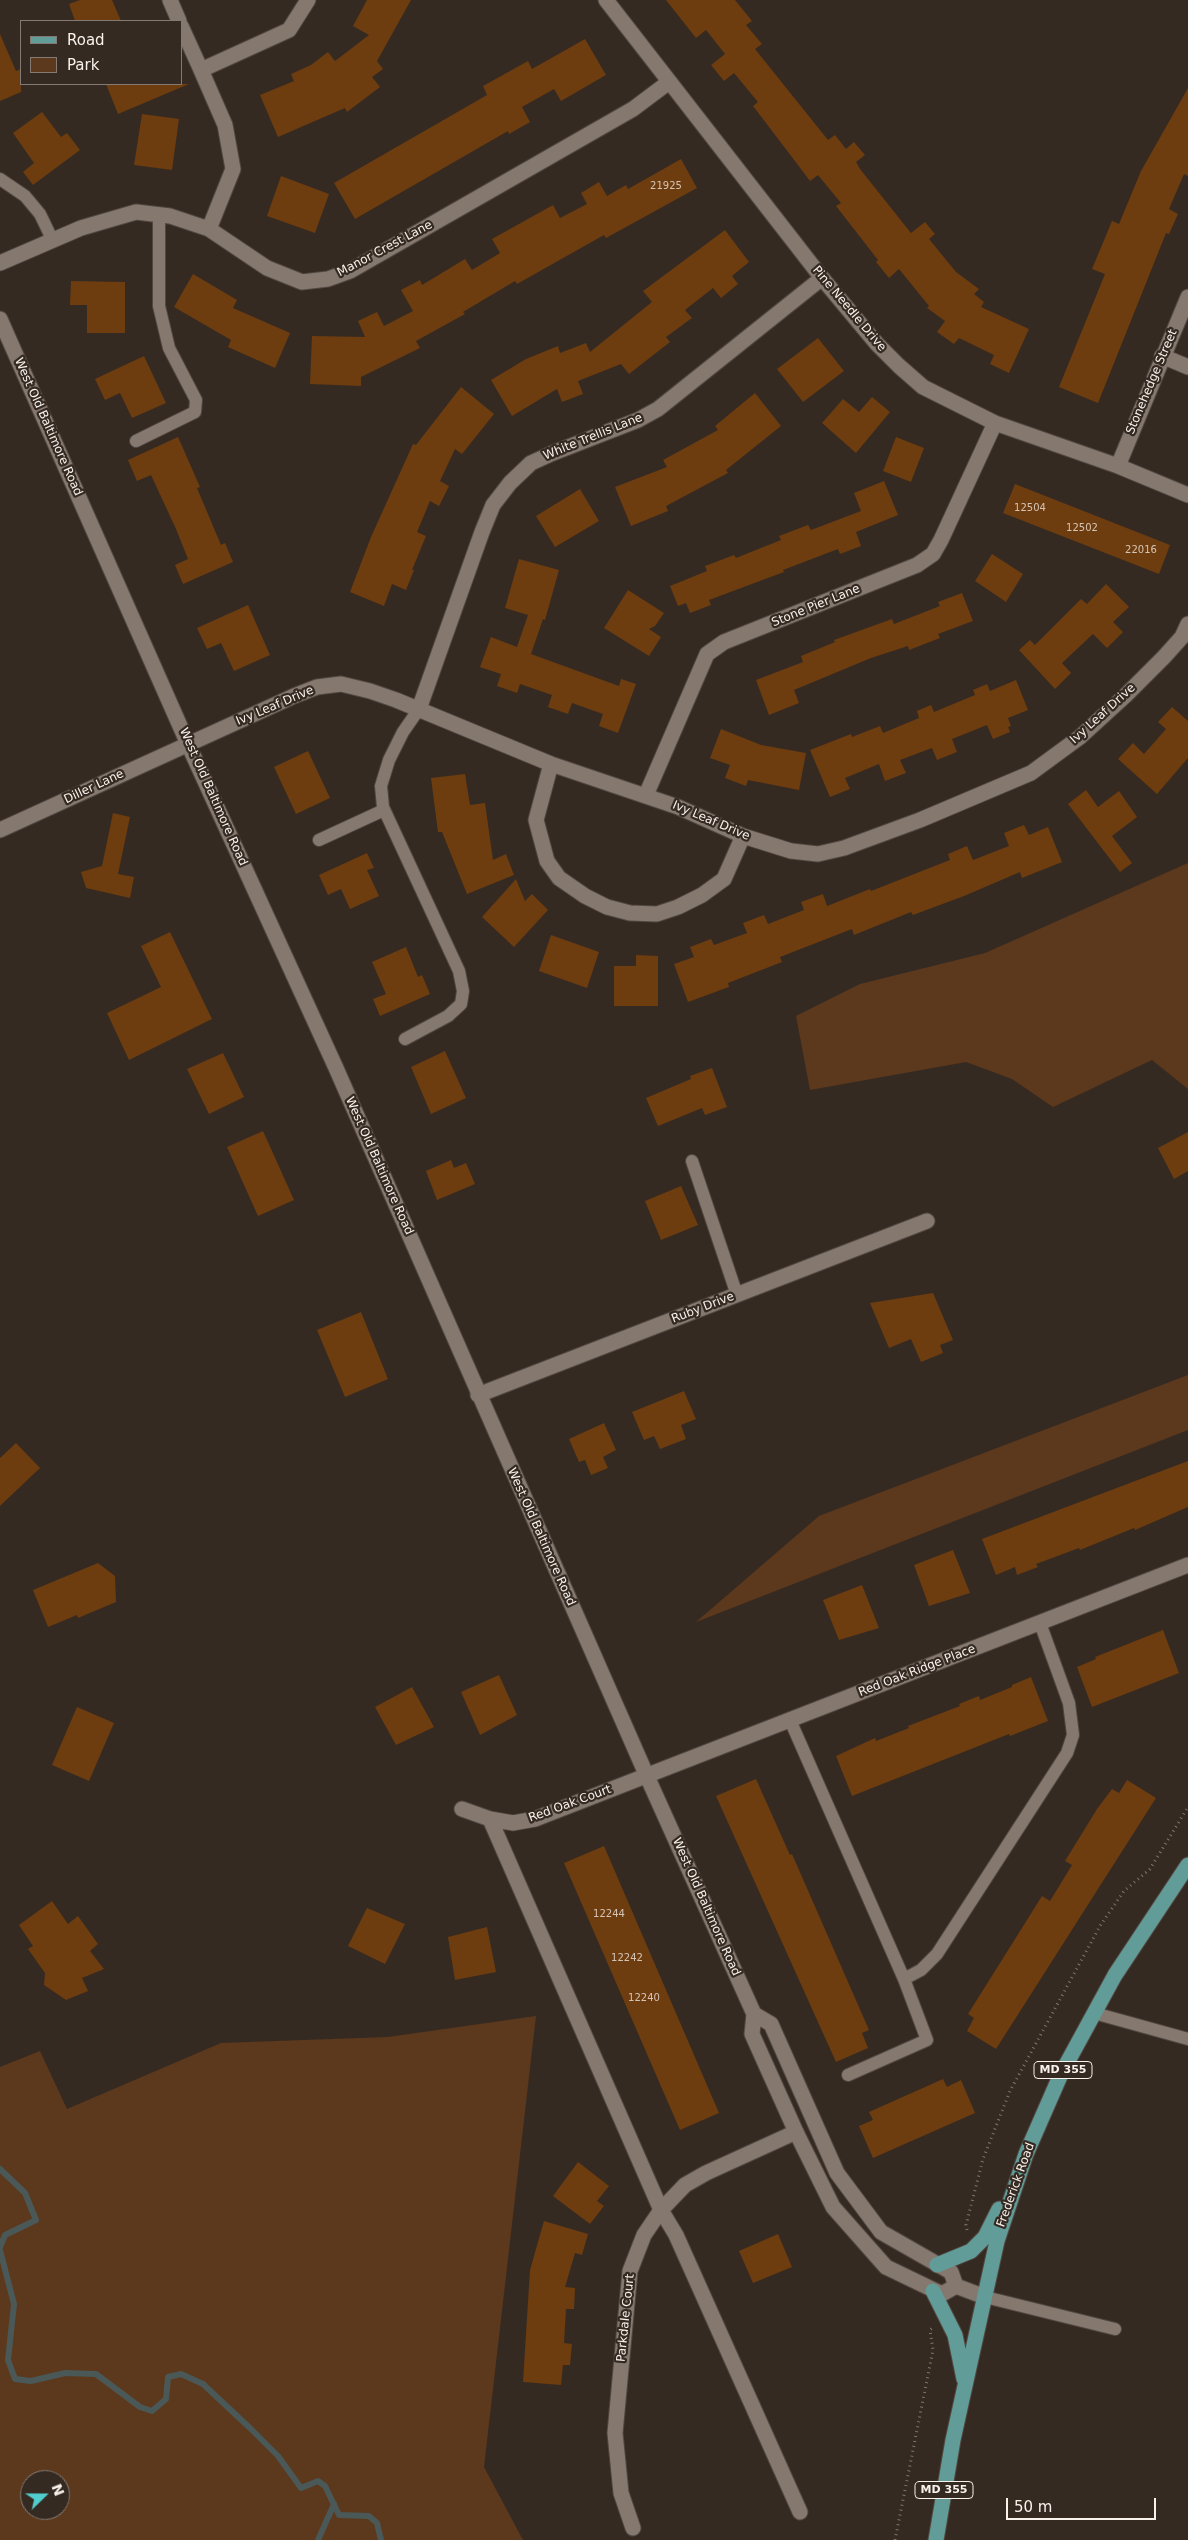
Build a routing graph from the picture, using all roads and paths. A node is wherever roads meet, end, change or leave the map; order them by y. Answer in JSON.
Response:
{"nodes":[{"id":1,"x":170,"y":0,"type":"edge"},
{"id":2,"x":308,"y":0,"type":"edge"},
{"id":3,"x":606,"y":0,"type":"edge"},
{"id":4,"x":179,"y":20,"type":"edge"},
{"id":5,"x":182,"y":28,"type":"edge"},
{"id":6,"x":201,"y":70,"type":"junction"},
{"id":7,"x":669,"y":82,"type":"junction"},
{"id":8,"x":0,"y":179,"type":"edge"},
{"id":9,"x":159,"y":215,"type":"junction"},
{"id":10,"x":209,"y":229,"type":"junction"},
{"id":11,"x":53,"y":241,"type":"junction"},
{"id":12,"x":0,"y":263,"type":"edge"},
{"id":13,"x":822,"y":278,"type":"junction"},
{"id":14,"x":1188,"y":297,"type":"edge"},
{"id":15,"x":0,"y":320,"type":"edge"},
{"id":16,"x":1162,"y":356,"type":"junction"},
{"id":17,"x":1188,"y":367,"type":"edge"},
{"id":18,"x":995,"y":422,"type":"junction"},
{"id":19,"x":136,"y":442,"type":"dead end"},
{"id":20,"x":1118,"y":466,"type":"junction"},
{"id":21,"x":1188,"y":495,"type":"edge"},
{"id":22,"x":1188,"y":624,"type":"edge"},
{"id":23,"x":419,"y":709,"type":"junction"},
{"id":24,"x":188,"y":744,"type":"junction"},
{"id":25,"x":551,"y":764,"type":"junction"},
{"id":26,"x":646,"y":795,"type":"junction"},
{"id":27,"x":384,"y":810,"type":"junction"},
{"id":28,"x":0,"y":830,"type":"edge"},
{"id":29,"x":743,"y":836,"type":"junction"},
{"id":30,"x":319,"y":840,"type":"dead end"},
{"id":31,"x":405,"y":1039,"type":"dead end"},
{"id":32,"x":692,"y":1161,"type":"dead end"},
{"id":33,"x":927,"y":1221,"type":"dead end"},
{"id":34,"x":737,"y":1294,"type":"junction"},
{"id":35,"x":478,"y":1394,"type":"junction"},
{"id":36,"x":1188,"y":1565,"type":"edge"},
{"id":37,"x":1040,"y":1623,"type":"junction"},
{"id":38,"x":790,"y":1720,"type":"junction"},
{"id":39,"x":646,"y":1774,"type":"junction"},
{"id":40,"x":462,"y":1809,"type":"dead end"},
{"id":41,"x":490,"y":1819,"type":"junction"},
{"id":42,"x":1188,"y":1865,"type":"edge"},
{"id":43,"x":904,"y":1979,"type":"junction"},
{"id":44,"x":754,"y":2014,"type":"junction"},
{"id":45,"x":1094,"y":2014,"type":"junction"},
{"id":46,"x":1188,"y":2039,"type":"edge"},
{"id":47,"x":848,"y":2075,"type":"dead end"},
{"id":48,"x":796,"y":2132,"type":"junction"},
{"id":49,"x":1026,"y":2154,"type":"junction"},
{"id":50,"x":661,"y":2210,"type":"junction"},
{"id":51,"x":936,"y":2265,"type":"junction"},
{"id":52,"x":956,"y":2286,"type":"junction"},
{"id":53,"x":933,"y":2292,"type":"junction"},
{"id":54,"x":985,"y":2297,"type":"junction"},
{"id":55,"x":1115,"y":2329,"type":"dead end"},
{"id":56,"x":966,"y":2384,"type":"junction"},
{"id":57,"x":800,"y":2512,"type":"dead end"},
{"id":58,"x":633,"y":2528,"type":"dead end"},
{"id":59,"x":936,"y":2540,"type":"edge"}],
"edges":[{"from":1,"to":4,"type":"street"},
{"from":2,"to":6,"type":"street"},
{"from":3,"to":7,"type":"street","name":"Pine Needle Drive"},
{"from":5,"to":6,"type":"street"},
{"from":6,"to":10,"type":"street"},
{"from":7,"to":10,"type":"street","name":"Manor Crest Lane"},
{"from":7,"to":13,"type":"street","name":"Pine Needle Drive"},
{"from":8,"to":11,"type":"lane"},
{"from":9,"to":10,"type":"street","name":"Manor Crest Lane"},
{"from":9,"to":11,"type":"street","name":"Manor Crest Lane"},
{"from":9,"to":19,"type":"lane"},
{"from":11,"to":12,"type":"street","name":"Manor Crest Lane"},
{"from":13,"to":18,"type":"street","name":"Pine Needle Drive"},
{"from":13,"to":23,"type":"street","name":"White Trellis Lane"},
{"from":14,"to":16,"type":"street","name":"Stonehedge Street"},
{"from":15,"to":24,"type":"street","name":"West Old Baltimore Road"},
{"from":16,"to":17,"type":"street"},
{"from":16,"to":20,"type":"street","name":"Stonehedge Street"},
{"from":18,"to":20,"type":"street","name":"Pine Needle Drive"},
{"from":18,"to":26,"type":"street","name":"Stone Pier Lane"},
{"from":20,"to":21,"type":"street","name":"Pine Needle Drive"},
{"from":22,"to":29,"type":"street","name":"Ivy Leaf Drive"},
{"from":23,"to":24,"type":"street","name":"Ivy Leaf Drive"},
{"from":23,"to":25,"type":"street","name":"Ivy Leaf Drive"},
{"from":23,"to":27,"type":"lane"},
{"from":24,"to":28,"type":"street","name":"Diller Lane"},
{"from":24,"to":35,"type":"street","name":"West Old Baltimore Road"},
{"from":25,"to":26,"type":"street","name":"Ivy Leaf Drive"},
{"from":25,"to":29,"type":"street"},
{"from":26,"to":29,"type":"street","name":"Ivy Leaf Drive"},
{"from":27,"to":30,"type":"lane"},
{"from":27,"to":31,"type":"lane"},
{"from":32,"to":34,"type":"lane"},
{"from":33,"to":34,"type":"street","name":"Ruby Drive"},
{"from":34,"to":35,"type":"street","name":"Ruby Drive"},
{"from":35,"to":39,"type":"street","name":"West Old Baltimore Road"},
{"from":36,"to":37,"type":"street","name":"Red Oak Ridge Place"},
{"from":37,"to":38,"type":"street","name":"Red Oak Ridge Place"},
{"from":37,"to":43,"type":"lane"},
{"from":38,"to":39,"type":"street","name":"Red Oak Ridge Place"},
{"from":38,"to":43,"type":"lane"},
{"from":39,"to":41,"type":"street","name":"Red Oak Court"},
{"from":39,"to":44,"type":"street","name":"West Old Baltimore Road"},
{"from":40,"to":41,"type":"street","name":"Red Oak Court"},
{"from":41,"to":50,"type":"street"},
{"from":42,"to":45,"type":"main road","name":"Frederick Road","number":"MD 355"},
{"from":43,"to":47,"type":"lane"},
{"from":44,"to":48,"type":"street","name":"West Old Baltimore Road"},
{"from":44,"to":51,"type":"street","name":"West Old Baltimore Road"},
{"from":45,"to":46,"type":"lane"},
{"from":45,"to":49,"type":"main road","name":"Frederick Road","number":"MD 355"},
{"from":48,"to":50,"type":"street","name":"Parkdale Court"},
{"from":48,"to":53,"type":"street","name":"West Old Baltimore Road"},
{"from":49,"to":51,"type":"main road"},
{"from":49,"to":54,"type":"main road","name":"Frederick Road","number":"MD 355"},
{"from":50,"to":57,"type":"street"},
{"from":50,"to":58,"type":"street","name":"Parkdale Court"},
{"from":51,"to":52,"type":"street","name":"West Old Baltimore Road"},
{"from":52,"to":53,"type":"street"},
{"from":52,"to":54,"type":"street"},
{"from":53,"to":56,"type":"main road"},
{"from":54,"to":55,"type":"lane"},
{"from":54,"to":56,"type":"main road","name":"Frederick Road","number":"MD 355"},
{"from":56,"to":59,"type":"main road","name":"Frederick Road","number":"MD 355"}]}
